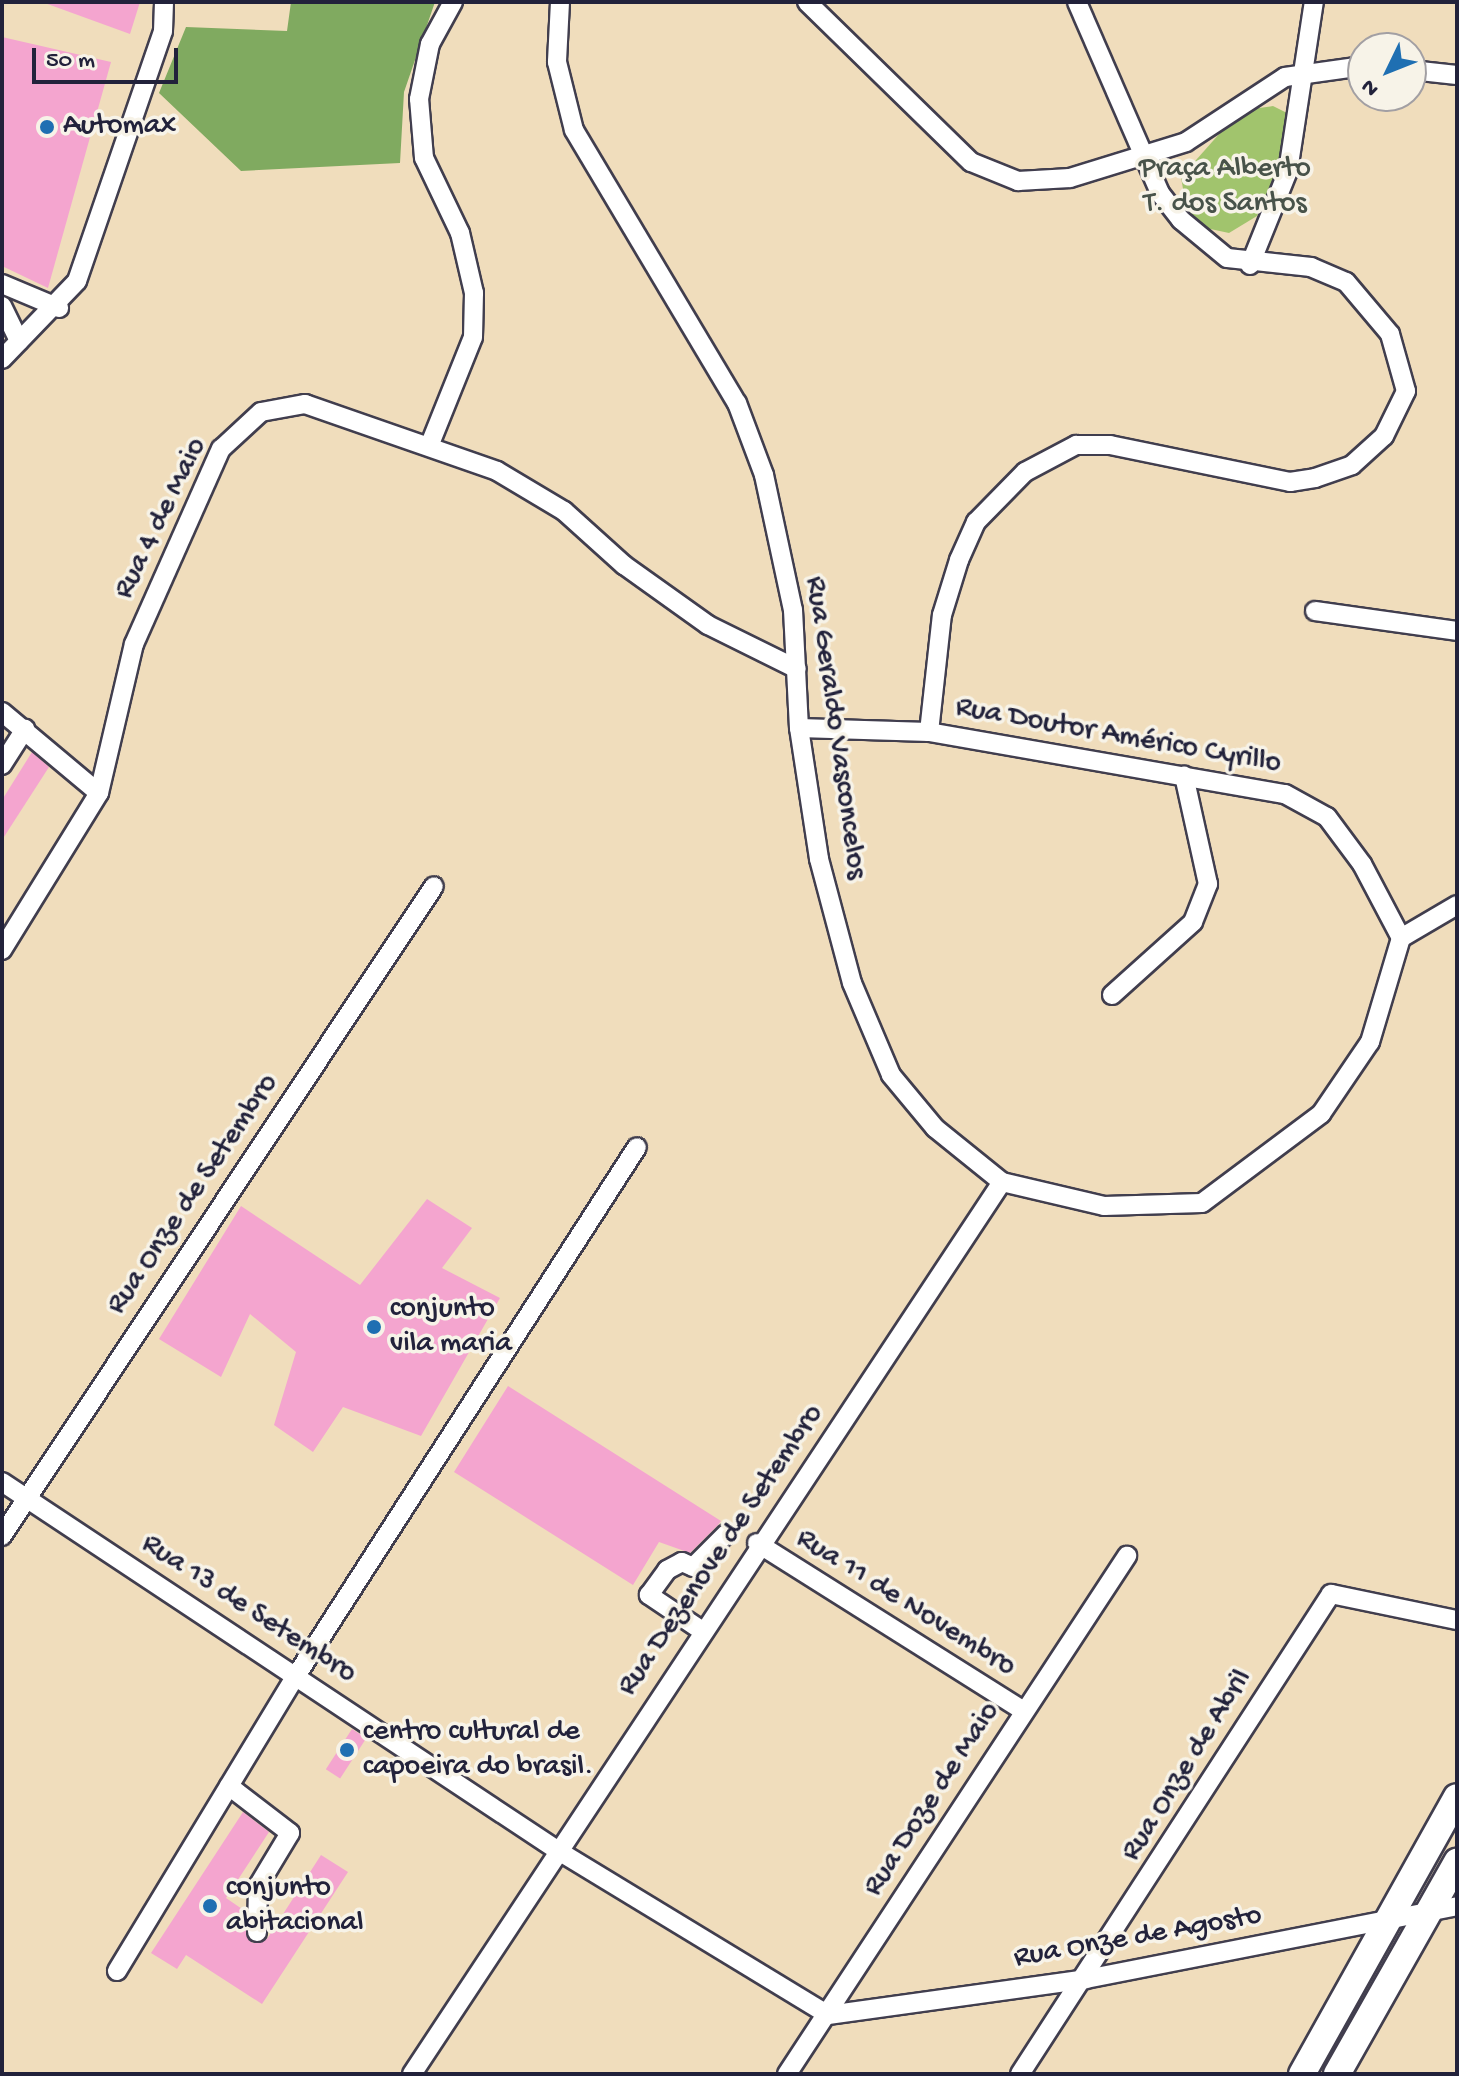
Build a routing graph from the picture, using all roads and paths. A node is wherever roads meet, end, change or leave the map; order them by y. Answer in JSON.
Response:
{"nodes":[{"id":1,"x":164,"y":2,"type":"edge"},
{"id":2,"x":453,"y":2,"type":"edge"},
{"id":3,"x":807,"y":2,"type":"edge"},
{"id":4,"x":1077,"y":2,"type":"edge"},
{"id":5,"x":1314,"y":2,"type":"edge"},
{"id":6,"x":558,"y":3,"type":"edge"},
{"id":7,"x":1347,"y":68,"type":"edge"},
{"id":8,"x":1304,"y":72,"type":"junction"},
{"id":9,"x":1427,"y":72,"type":"edge"},
{"id":10,"x":1457,"y":75,"type":"edge"},
{"id":11,"x":1142,"y":153,"type":"junction"},
{"id":12,"x":1250,"y":265,"type":"junction"},
{"id":13,"x":2,"y":284,"type":"edge"},
{"id":14,"x":2,"y":306,"type":"edge"},
{"id":15,"x":59,"y":308,"type":"junction"},
{"id":16,"x":19,"y":341,"type":"junction"},
{"id":17,"x":2,"y":359,"type":"edge"},
{"id":18,"x":430,"y":444,"type":"junction"},
{"id":19,"x":1315,"y":611,"type":"dead end"},
{"id":20,"x":1457,"y":631,"type":"edge"},
{"id":21,"x":797,"y":669,"type":"junction"},
{"id":22,"x":2,"y":712,"type":"edge"},
{"id":23,"x":799,"y":728,"type":"junction"},
{"id":24,"x":25,"y":729,"type":"junction"},
{"id":25,"x":929,"y":732,"type":"junction"},
{"id":26,"x":2,"y":765,"type":"edge"},
{"id":27,"x":1184,"y":776,"type":"junction"},
{"id":28,"x":99,"y":793,"type":"junction"},
{"id":29,"x":434,"y":886,"type":"dead end"},
{"id":30,"x":1457,"y":905,"type":"edge"},
{"id":31,"x":1401,"y":938,"type":"junction"},
{"id":32,"x":2,"y":950,"type":"edge"},
{"id":33,"x":1112,"y":995,"type":"dead end"},
{"id":34,"x":637,"y":1147,"type":"dead end"},
{"id":35,"x":1002,"y":1182,"type":"junction"},
{"id":36,"x":2,"y":1482,"type":"edge"},
{"id":37,"x":26,"y":1497,"type":"junction"},
{"id":38,"x":726,"y":1534,"type":"dead end"},
{"id":39,"x":2,"y":1536,"type":"edge"},
{"id":40,"x":757,"y":1543,"type":"junction"},
{"id":41,"x":1127,"y":1556,"type":"dead end"},
{"id":42,"x":1457,"y":1620,"type":"edge"},
{"id":43,"x":701,"y":1630,"type":"junction"},
{"id":44,"x":296,"y":1676,"type":"junction"},
{"id":45,"x":1024,"y":1711,"type":"junction"},
{"id":46,"x":229,"y":1786,"type":"junction"},
{"id":47,"x":1457,"y":1797,"type":"edge"},
{"id":48,"x":557,"y":1850,"type":"junction"},
{"id":49,"x":1457,"y":1862,"type":"edge"},
{"id":50,"x":1457,"y":1906,"type":"edge"},
{"id":51,"x":1430,"y":1912,"type":"junction"},
{"id":52,"x":1392,"y":1918,"type":"junction"},
{"id":53,"x":257,"y":1932,"type":"dead end"},
{"id":54,"x":117,"y":1971,"type":"dead end"},
{"id":55,"x":1086,"y":1979,"type":"junction"},
{"id":56,"x":828,"y":2015,"type":"junction"},
{"id":57,"x":412,"y":2074,"type":"edge"},
{"id":58,"x":787,"y":2074,"type":"edge"},
{"id":59,"x":1020,"y":2074,"type":"edge"},
{"id":60,"x":1302,"y":2074,"type":"edge"},
{"id":61,"x":1337,"y":2074,"type":"edge"}],
"edges":[{"from":1,"to":15,"type":"street"},
{"from":2,"to":18,"type":"street"},
{"from":3,"to":11,"type":"street"},
{"from":4,"to":11,"type":"street"},
{"from":5,"to":8,"type":"street"},
{"from":6,"to":21,"type":"street","name":"Rua Geraldo Vasconcelos"},
{"from":7,"to":8,"type":"street"},
{"from":8,"to":11,"type":"street"},
{"from":8,"to":12,"type":"street"},
{"from":9,"to":10,"type":"street"},
{"from":11,"to":12,"type":"street"},
{"from":12,"to":25,"type":"street"},
{"from":13,"to":15,"type":"street"},
{"from":14,"to":16,"type":"street"},
{"from":15,"to":16,"type":"street"},
{"from":16,"to":17,"type":"street"},
{"from":18,"to":21,"type":"street","name":"Rua 4 de Maio"},
{"from":18,"to":28,"type":"street","name":"Rua 4 de Maio"},
{"from":19,"to":20,"type":"street"},
{"from":21,"to":23,"type":"street","name":"Rua Geraldo Vasconcelos"},
{"from":22,"to":24,"type":"street"},
{"from":23,"to":25,"type":"street","name":"Rua Doutor Américo Cyrillo"},
{"from":23,"to":35,"type":"street","name":"Rua Geraldo Vasconcelos"},
{"from":24,"to":26,"type":"street"},
{"from":24,"to":28,"type":"street"},
{"from":25,"to":27,"type":"street","name":"Rua Doutor Américo Cyrillo"},
{"from":27,"to":31,"type":"street","name":"Rua Doutor Américo Cyrillo"},
{"from":27,"to":33,"type":"street"},
{"from":28,"to":32,"type":"street","name":"Rua 4 de Maio"},
{"from":29,"to":37,"type":"street","name":"Rua Onze de Setembro"},
{"from":30,"to":31,"type":"street"},
{"from":31,"to":35,"type":"street","name":"Rua Geraldo Vasconcelos"},
{"from":34,"to":44,"type":"street"},
{"from":35,"to":40,"type":"street","name":"Rua Dezenove de Setembro"},
{"from":36,"to":37,"type":"street","name":"Rua 13 de Setembro"},
{"from":37,"to":39,"type":"street","name":"Rua Onze de Setembro"},
{"from":37,"to":44,"type":"street","name":"Rua 13 de Setembro"},
{"from":38,"to":43,"type":"street"},
{"from":40,"to":43,"type":"street","name":"Rua Dezenove de Setembro"},
{"from":40,"to":45,"type":"street","name":"Rua 11 de Novembro"},
{"from":41,"to":45,"type":"street","name":"Rua Doze de Maio"},
{"from":42,"to":55,"type":"street","name":"Rua Onze de Abril"},
{"from":43,"to":48,"type":"street","name":"Rua Dezenove de Setembro"},
{"from":44,"to":46,"type":"street"},
{"from":44,"to":48,"type":"street","name":"Rua 13 de Setembro"},
{"from":45,"to":56,"type":"street","name":"Rua Doze de Maio"},
{"from":46,"to":53,"type":"street"},
{"from":46,"to":54,"type":"street"},
{"from":47,"to":52,"type":"main road"},
{"from":48,"to":56,"type":"street","name":"Rua 13 de Setembro"},
{"from":48,"to":57,"type":"street","name":"Rua Dezenove de Setembro"},
{"from":49,"to":51,"type":"main road"},
{"from":50,"to":51,"type":"street","name":"Rua Onze de Agosto"},
{"from":51,"to":52,"type":"street","name":"Rua Onze de Agosto"},
{"from":51,"to":61,"type":"main road"},
{"from":52,"to":55,"type":"street","name":"Rua Onze de Agosto"},
{"from":52,"to":60,"type":"main road"},
{"from":55,"to":56,"type":"street","name":"Rua Onze de Agosto"},
{"from":55,"to":59,"type":"street","name":"Rua Onze de Abril"},
{"from":56,"to":58,"type":"street","name":"Rua Doze de Maio"}]}
